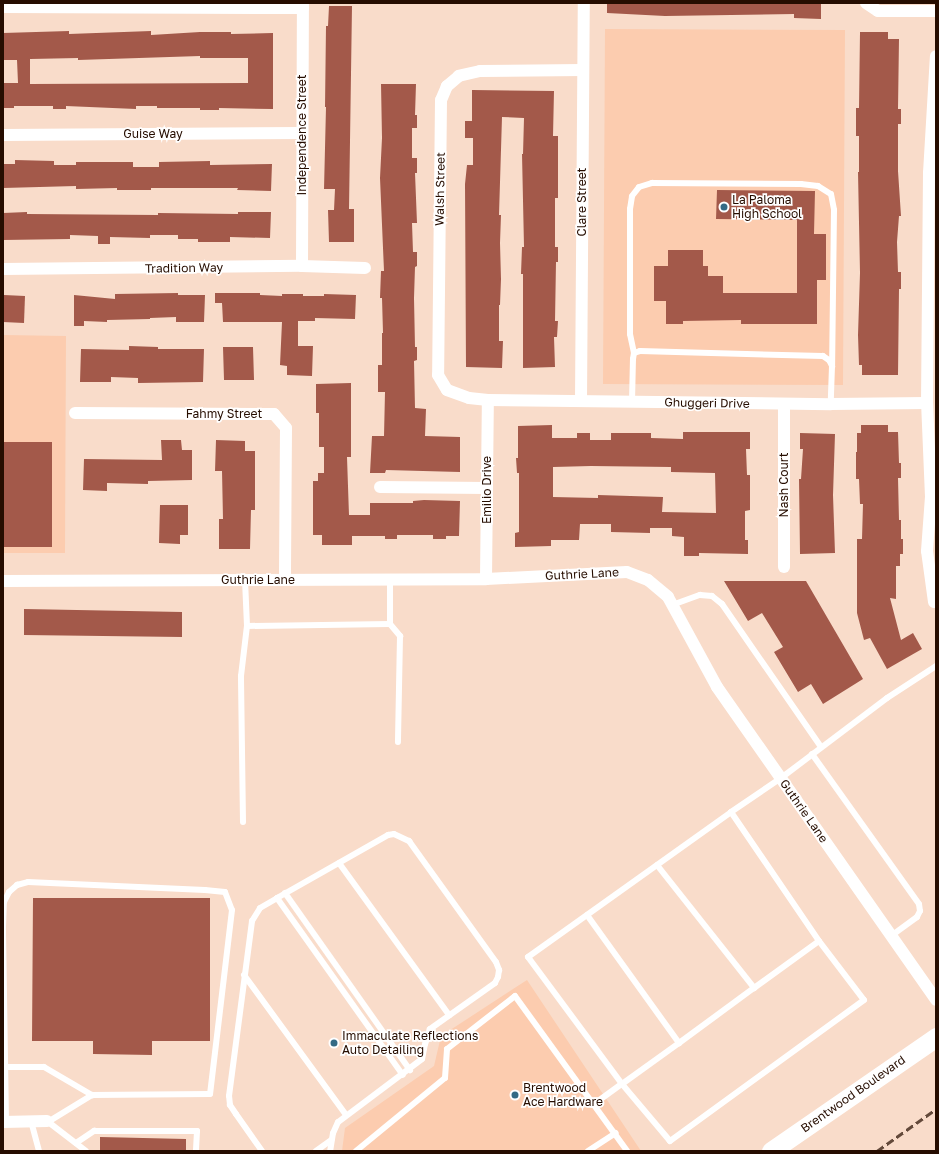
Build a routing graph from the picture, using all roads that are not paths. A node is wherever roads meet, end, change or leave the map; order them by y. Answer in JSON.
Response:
{"nodes":[{"id":1,"x":584,"y":3,"type":"edge"},
{"id":2,"x":866,"y":3,"type":"edge"},
{"id":3,"x":302,"y":5,"type":"edge"},
{"id":4,"x":3,"y":7,"type":"edge"},
{"id":5,"x":936,"y":12,"type":"edge"},
{"id":6,"x":936,"y":56,"type":"edge"},
{"id":7,"x":583,"y":70,"type":"junction"},
{"id":8,"x":302,"y":133,"type":"junction"},
{"id":9,"x":3,"y":135,"type":"edge"},
{"id":10,"x":933,"y":173,"type":"edge"},
{"id":11,"x":302,"y":266,"type":"junction"},
{"id":12,"x":365,"y":268,"type":"dead end"},
{"id":13,"x":3,"y":269,"type":"edge"},
{"id":14,"x":932,"y":333,"type":"edge"},
{"id":15,"x":634,"y":354,"type":"junction"},
{"id":16,"x":832,"y":366,"type":"junction"},
{"id":17,"x":488,"y":400,"type":"junction"},
{"id":18,"x":581,"y":401,"type":"junction"},
{"id":19,"x":632,"y":402,"type":"junction"},
{"id":20,"x":927,"y":403,"type":"junction"},
{"id":21,"x":784,"y":404,"type":"junction"},
{"id":22,"x":831,"y":404,"type":"junction"},
{"id":23,"x":75,"y":413,"type":"dead end"},
{"id":24,"x":380,"y":487,"type":"dead end"},
{"id":25,"x":487,"y":488,"type":"junction"},
{"id":26,"x":933,"y":497,"type":"edge"},
{"id":27,"x":784,"y":567,"type":"dead end"},
{"id":28,"x":486,"y":579,"type":"junction"},
{"id":29,"x":245,"y":580,"type":"junction"},
{"id":30,"x":285,"y":580,"type":"junction"},
{"id":31,"x":390,"y":580,"type":"junction"},
{"id":32,"x":3,"y":581,"type":"edge"},
{"id":33,"x":934,"y":602,"type":"dead end"},
{"id":34,"x":672,"y":605,"type":"junction"},
{"id":35,"x":390,"y":624,"type":"junction"},
{"id":36,"x":247,"y":626,"type":"junction"},
{"id":37,"x":936,"y":666,"type":"edge"},
{"id":38,"x":398,"y":742,"type":"dead end"},
{"id":39,"x":822,"y":747,"type":"junction"},
{"id":40,"x":812,"y":754,"type":"junction"},
{"id":41,"x":781,"y":778,"type":"junction"},
{"id":42,"x":732,"y":812,"type":"junction"},
{"id":43,"x":243,"y":822,"type":"dead end"},
{"id":44,"x":339,"y":863,"type":"junction"},
{"id":45,"x":657,"y":865,"type":"junction"},
{"id":46,"x":285,"y":893,"type":"junction"},
{"id":47,"x":277,"y":898,"type":"junction"},
{"id":48,"x":587,"y":915,"type":"junction"},
{"id":49,"x":891,"y":936,"type":"junction"},
{"id":50,"x":819,"y":941,"type":"junction"},
{"id":51,"x":244,"y":975,"type":"junction"},
{"id":52,"x":754,"y":988,"type":"junction"},
{"id":53,"x":936,"y":1000,"type":"edge"},
{"id":54,"x":449,"y":1015,"type":"junction"},
{"id":55,"x":936,"y":1037,"type":"edge"},
{"id":56,"x":679,"y":1043,"type":"junction"},
{"id":57,"x":5,"y":1067,"type":"junction"},
{"id":58,"x":410,"y":1070,"type":"junction"},
{"id":59,"x":403,"y":1075,"type":"junction"},
{"id":60,"x":622,"y":1084,"type":"junction"},
{"id":61,"x":92,"y":1095,"type":"junction"},
{"id":62,"x":594,"y":1104,"type":"junction"},
{"id":63,"x":346,"y":1115,"type":"junction"},
{"id":64,"x":31,"y":1121,"type":"junction"},
{"id":65,"x":5,"y":1122,"type":"edge"},
{"id":66,"x":48,"y":1122,"type":"junction"},
{"id":67,"x":616,"y":1133,"type":"junction"},
{"id":68,"x":331,"y":1140,"type":"junction"},
{"id":69,"x":76,"y":1143,"type":"junction"},
{"id":70,"x":39,"y":1151,"type":"edge"},
{"id":71,"x":86,"y":1151,"type":"edge"},
{"id":72,"x":196,"y":1151,"type":"edge"},
{"id":73,"x":262,"y":1151,"type":"edge"},
{"id":74,"x":316,"y":1151,"type":"edge"},
{"id":75,"x":330,"y":1151,"type":"edge"},
{"id":76,"x":356,"y":1151,"type":"edge"},
{"id":77,"x":588,"y":1151,"type":"edge"},
{"id":78,"x":627,"y":1151,"type":"edge"},
{"id":79,"x":771,"y":1151,"type":"edge"}],
"edges":[{"from":1,"to":7,"type":"street","name":"Clare Street"},
{"from":2,"to":5,"type":"street"},
{"from":3,"to":4,"type":"street"},
{"from":3,"to":8,"type":"street","name":"Independence Street"},
{"from":6,"to":10,"type":"street"},
{"from":7,"to":17,"type":"street","name":"Walsh Street"},
{"from":7,"to":18,"type":"street","name":"Clare Street"},
{"from":8,"to":9,"type":"street","name":"Guise Way"},
{"from":8,"to":11,"type":"street","name":"Independence Street"},
{"from":10,"to":14,"type":"street"},
{"from":11,"to":12,"type":"street","name":"Tradition Way"},
{"from":11,"to":13,"type":"street","name":"Tradition Way"},
{"from":14,"to":20,"type":"street"},
{"from":15,"to":16,"type":"lane"},
{"from":15,"to":16,"type":"lane"},
{"from":15,"to":19,"type":"lane"},
{"from":16,"to":22,"type":"lane"},
{"from":17,"to":18,"type":"street","name":"Ghuggeri Drive"},
{"from":17,"to":25,"type":"street","name":"Emilio Drive"},
{"from":18,"to":19,"type":"street","name":"Ghuggeri Drive"},
{"from":19,"to":21,"type":"street","name":"Ghuggeri Drive"},
{"from":20,"to":22,"type":"street","name":"Ghuggeri Drive"},
{"from":20,"to":26,"type":"street"},
{"from":21,"to":22,"type":"street","name":"Ghuggeri Drive"},
{"from":21,"to":27,"type":"street","name":"Nash Court"},
{"from":23,"to":30,"type":"street","name":"Fahmy Street"},
{"from":24,"to":25,"type":"street"},
{"from":25,"to":28,"type":"street","name":"Emilio Drive"},
{"from":26,"to":33,"type":"street"},
{"from":28,"to":31,"type":"street","name":"Guthrie Lane"},
{"from":28,"to":34,"type":"street","name":"Guthrie Lane"},
{"from":29,"to":30,"type":"street","name":"Guthrie Lane"},
{"from":29,"to":32,"type":"street","name":"Guthrie Lane"},
{"from":29,"to":36,"type":"lane"},
{"from":30,"to":31,"type":"street","name":"Guthrie Lane"},
{"from":31,"to":35,"type":"lane"},
{"from":34,"to":39,"type":"lane"},
{"from":34,"to":41,"type":"street","name":"Guthrie Lane"},
{"from":35,"to":36,"type":"lane"},
{"from":35,"to":38,"type":"lane"},
{"from":36,"to":43,"type":"lane"},
{"from":37,"to":39,"type":"lane"},
{"from":39,"to":40,"type":"lane"},
{"from":40,"to":41,"type":"lane"},
{"from":40,"to":49,"type":"lane"},
{"from":41,"to":42,"type":"lane"},
{"from":41,"to":49,"type":"street","name":"Guthrie Lane"},
{"from":42,"to":45,"type":"lane"},
{"from":42,"to":50,"type":"lane"},
{"from":44,"to":46,"type":"lane"},
{"from":44,"to":54,"type":"lane"},
{"from":44,"to":54,"type":"lane"},
{"from":45,"to":48,"type":"lane"},
{"from":45,"to":52,"type":"lane"},
{"from":46,"to":47,"type":"lane"},
{"from":46,"to":58,"type":"lane"},
{"from":47,"to":51,"type":"lane"},
{"from":47,"to":59,"type":"lane"},
{"from":48,"to":56,"type":"lane"},
{"from":48,"to":60,"type":"lane"},
{"from":49,"to":53,"type":"street","name":"Guthrie Lane"},
{"from":50,"to":52,"type":"lane"},
{"from":50,"to":60,"type":"lane"},
{"from":51,"to":63,"type":"lane"},
{"from":51,"to":73,"type":"lane"},
{"from":52,"to":56,"type":"lane"},
{"from":54,"to":58,"type":"lane"},
{"from":55,"to":79,"type":"main road","name":"Brentwood Boulevard"},
{"from":56,"to":60,"type":"lane"},
{"from":57,"to":61,"type":"lane"},
{"from":57,"to":61,"type":"lane"},
{"from":57,"to":65,"type":"lane"},
{"from":58,"to":59,"type":"lane"},
{"from":59,"to":63,"type":"lane"},
{"from":60,"to":62,"type":"lane"},
{"from":61,"to":66,"type":"lane"},
{"from":62,"to":67,"type":"lane"},
{"from":62,"to":76,"type":"lane"},
{"from":63,"to":68,"type":"lane"},
{"from":64,"to":65,"type":"street"},
{"from":64,"to":66,"type":"street"},
{"from":64,"to":70,"type":"lane"},
{"from":66,"to":69,"type":"lane"},
{"from":67,"to":77,"type":"lane"},
{"from":67,"to":78,"type":"lane"},
{"from":68,"to":74,"type":"lane"},
{"from":68,"to":75,"type":"lane"},
{"from":69,"to":71,"type":"lane"},
{"from":69,"to":72,"type":"lane"}]}
